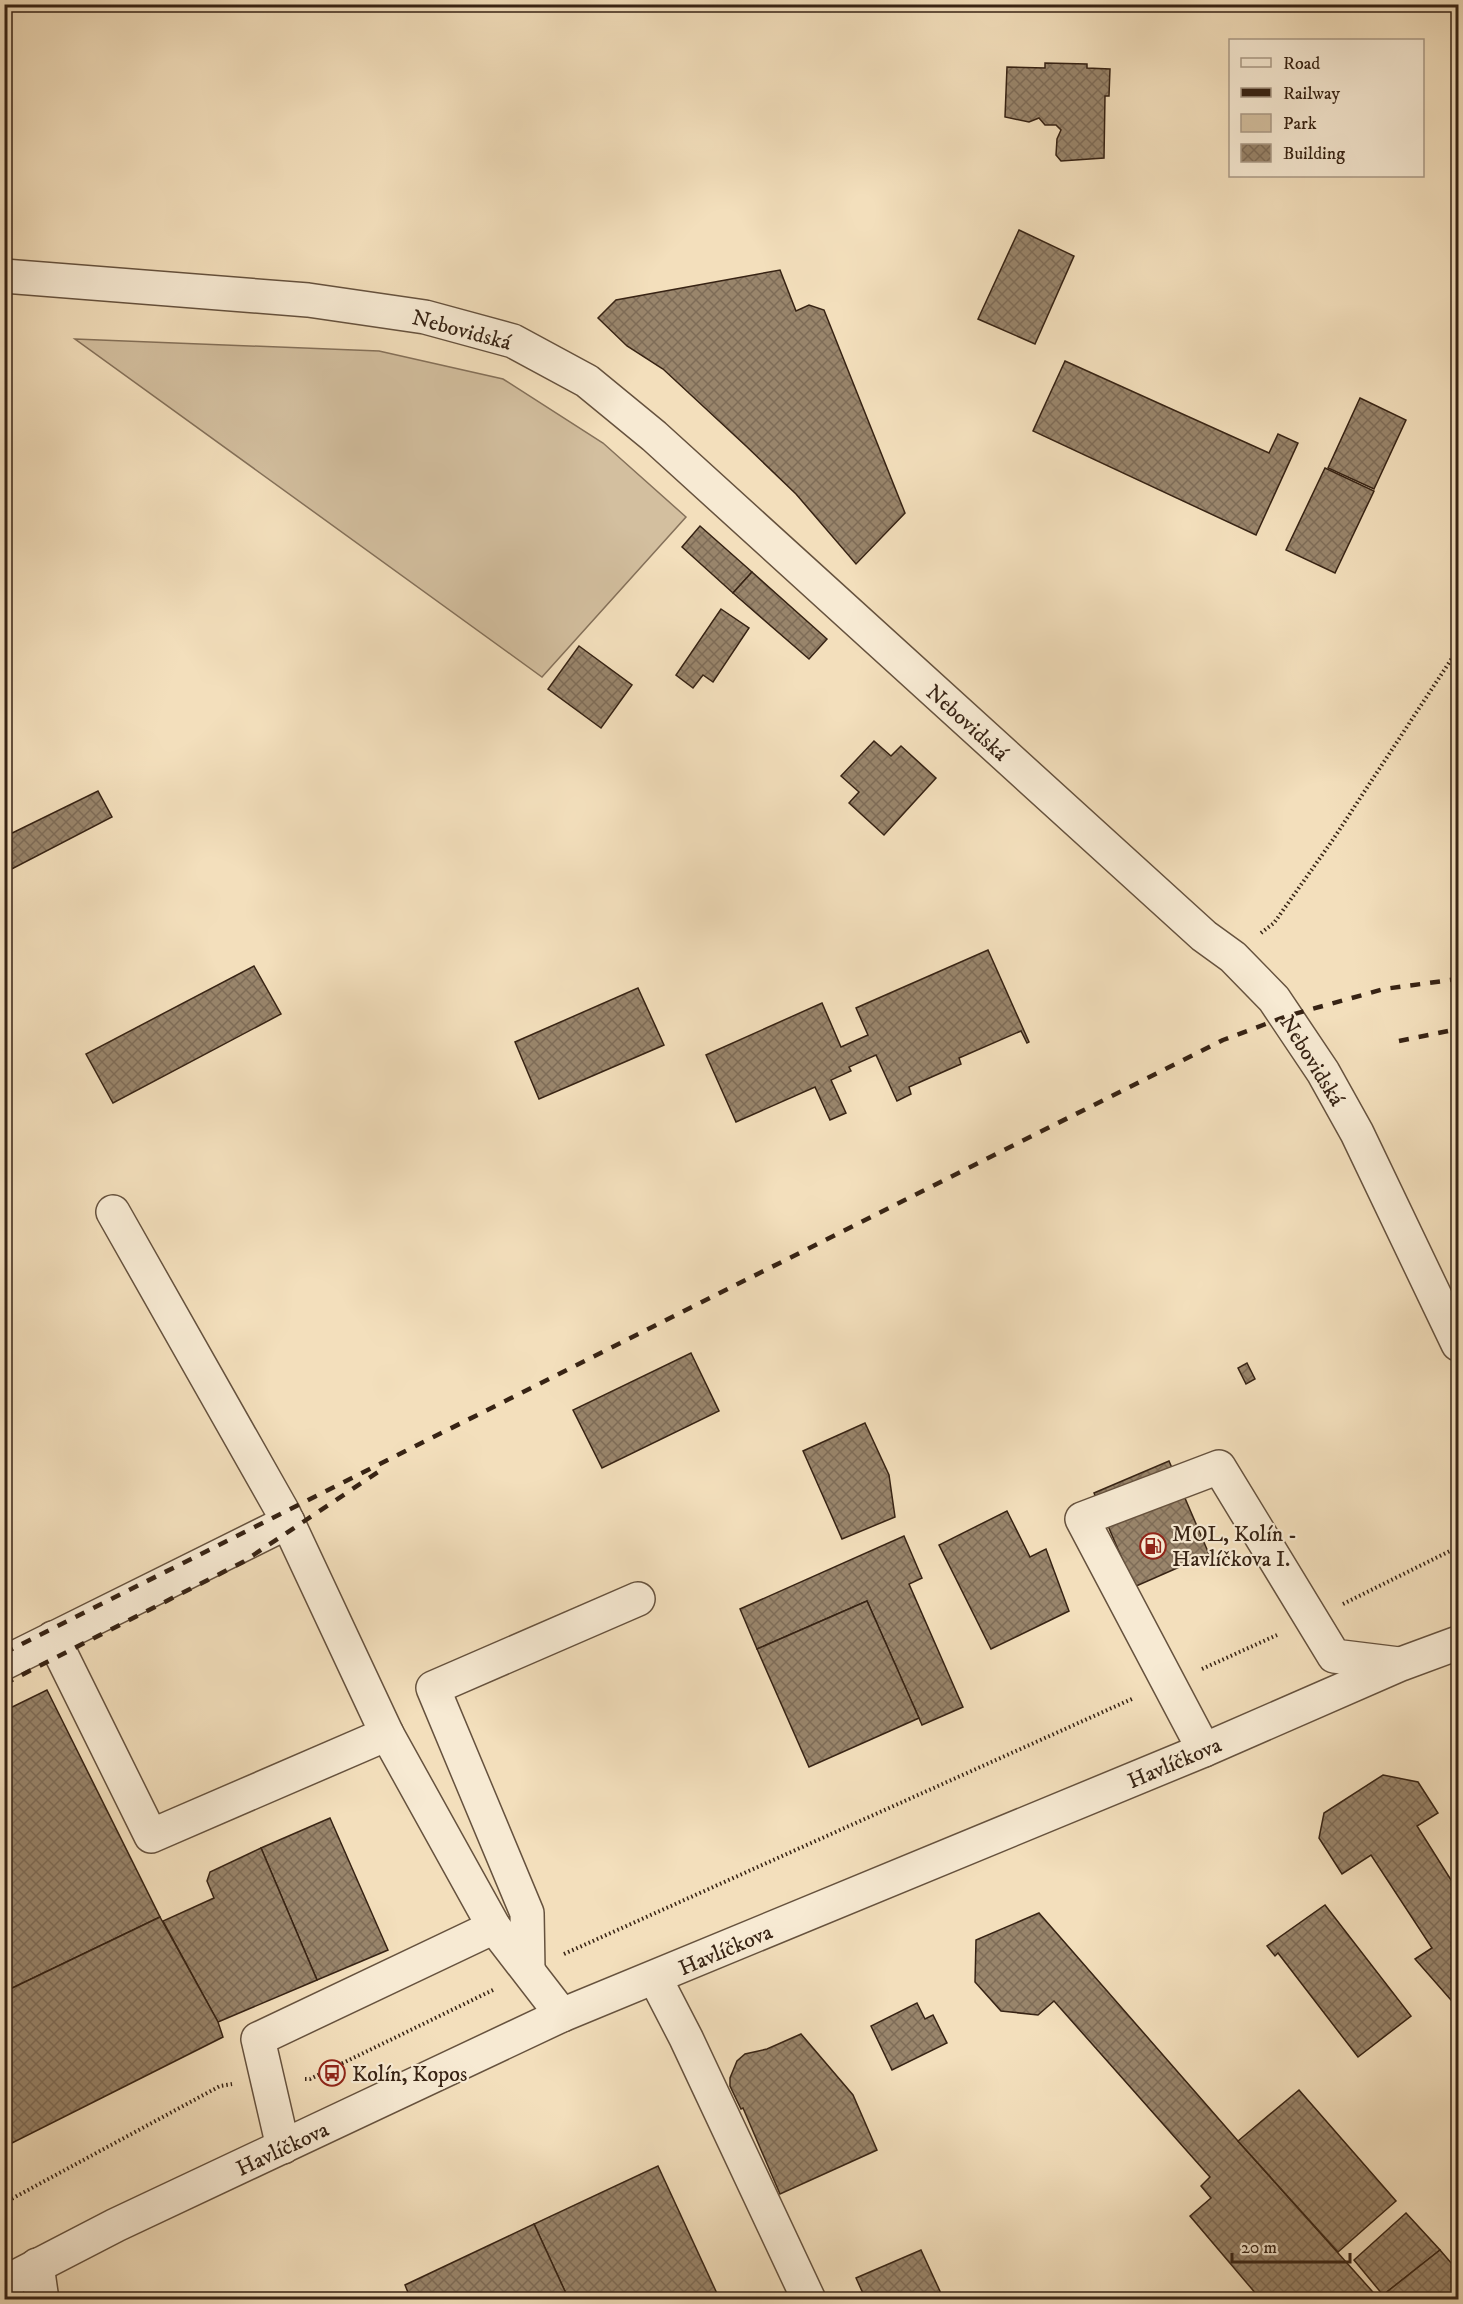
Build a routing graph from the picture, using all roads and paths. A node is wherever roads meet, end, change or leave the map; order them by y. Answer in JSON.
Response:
{"nodes":[{"id":1,"x":4,"y":276,"type":"edge"},
{"id":2,"x":1458,"y":649,"type":"edge"},
{"id":3,"x":1233,"y":957,"type":"junction"},
{"id":4,"x":113,"y":1212,"type":"dead end"},
{"id":5,"x":1458,"y":1344,"type":"edge"},
{"id":6,"x":288,"y":1522,"type":"junction"},
{"id":7,"x":1458,"y":1547,"type":"edge"},
{"id":8,"x":638,"y":1599,"type":"dead end"},
{"id":9,"x":1312,"y":1619,"type":"junction"},
{"id":10,"x":53,"y":1638,"type":"junction"},
{"id":11,"x":1458,"y":1643,"type":"edge"},
{"id":12,"x":4,"y":1663,"type":"edge"},
{"id":13,"x":1401,"y":1664,"type":"junction"},
{"id":14,"x":1170,"y":1683,"type":"junction"},
{"id":15,"x":387,"y":1734,"type":"junction"},
{"id":16,"x":1204,"y":1750,"type":"junction"},
{"id":17,"x":495,"y":1927,"type":"junction"},
{"id":18,"x":528,"y":1970,"type":"junction"},
{"id":19,"x":655,"y":1978,"type":"junction"},
{"id":20,"x":562,"y":2015,"type":"junction"},
{"id":21,"x":267,"y":2078,"type":"junction"},
{"id":22,"x":283,"y":2147,"type":"junction"},
{"id":23,"x":4,"y":2203,"type":"edge"},
{"id":24,"x":38,"y":2265,"type":"junction"},
{"id":25,"x":4,"y":2283,"type":"edge"},
{"id":26,"x":42,"y":2300,"type":"edge"},
{"id":27,"x":809,"y":2300,"type":"edge"}],
"edges":[{"from":1,"to":3,"type":"street","name":"Nebovidská"},
{"from":2,"to":3,"type":"path"},
{"from":3,"to":5,"type":"street","name":"Nebovidská"},
{"from":4,"to":6,"type":"street"},
{"from":6,"to":10,"type":"street"},
{"from":6,"to":15,"type":"street"},
{"from":7,"to":9,"type":"path"},
{"from":8,"to":18,"type":"street"},
{"from":9,"to":13,"type":"street"},
{"from":9,"to":14,"type":"path"},
{"from":9,"to":14,"type":"street"},
{"from":10,"to":12,"type":"street"},
{"from":10,"to":15,"type":"street"},
{"from":11,"to":13,"type":"street","name":"Havlíčkova"},
{"from":13,"to":16,"type":"street","name":"Havlíčkova"},
{"from":14,"to":16,"type":"street"},
{"from":14,"to":18,"type":"path"},
{"from":15,"to":17,"type":"street"},
{"from":16,"to":19,"type":"street","name":"Havlíčkova"},
{"from":17,"to":18,"type":"street"},
{"from":17,"to":21,"type":"street"},
{"from":18,"to":20,"type":"street"},
{"from":18,"to":21,"type":"path"},
{"from":19,"to":20,"type":"street","name":"Havlíčkova"},
{"from":19,"to":27,"type":"street"},
{"from":20,"to":22,"type":"street","name":"Havlíčkova"},
{"from":21,"to":22,"type":"street"},
{"from":21,"to":23,"type":"path"},
{"from":22,"to":24,"type":"street","name":"Havlíčkova"},
{"from":24,"to":25,"type":"street","name":"Havlíčkova"},
{"from":24,"to":26,"type":"street"}]}
